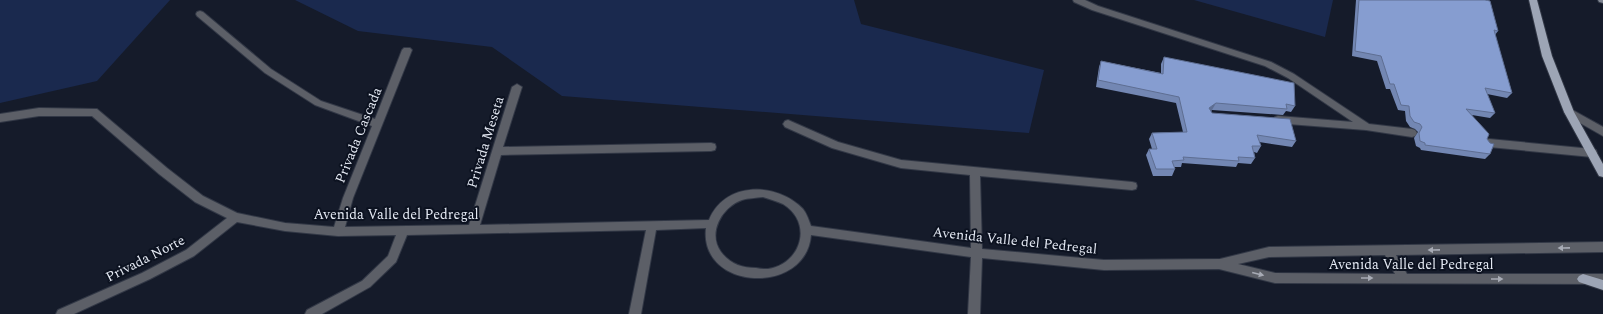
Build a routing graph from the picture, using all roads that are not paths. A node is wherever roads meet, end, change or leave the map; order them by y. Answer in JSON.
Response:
{"nodes":[{"id":1,"x":1077,"y":0,"type":"edge"},
{"id":2,"x":1533,"y":0,"type":"edge"},
{"id":3,"x":200,"y":14,"type":"dead end"},
{"id":4,"x":407,"y":50,"type":"dead end"},
{"id":5,"x":517,"y":87,"type":"dead end"},
{"id":6,"x":1569,"y":112,"type":"junction"},
{"id":7,"x":0,"y":118,"type":"edge"},
{"id":8,"x":1266,"y":119,"type":"edge"},
{"id":9,"x":378,"y":124,"type":"junction"},
{"id":10,"x":788,"y":124,"type":"dead end"},
{"id":11,"x":1367,"y":127,"type":"junction"},
{"id":12,"x":1603,"y":132,"type":"edge"},
{"id":13,"x":1412,"y":133,"type":"dead end"},
{"id":14,"x":1488,"y":143,"type":"edge"},
{"id":15,"x":711,"y":147,"type":"dead end"},
{"id":16,"x":497,"y":151,"type":"junction"},
{"id":17,"x":1592,"y":154,"type":"junction"},
{"id":18,"x":975,"y":172,"type":"junction"},
{"id":19,"x":1603,"y":173,"type":"edge"},
{"id":20,"x":1132,"y":186,"type":"dead end"},
{"id":21,"x":235,"y":217,"type":"junction"},
{"id":22,"x":711,"y":224,"type":"junction"},
{"id":23,"x":652,"y":225,"type":"junction"},
{"id":24,"x":473,"y":229,"type":"junction"},
{"id":25,"x":807,"y":230,"type":"junction"},
{"id":26,"x":403,"y":231,"type":"junction"},
{"id":27,"x":338,"y":232,"type":"junction"},
{"id":28,"x":1603,"y":247,"type":"edge"},
{"id":29,"x":1388,"y":251,"type":"junction"},
{"id":30,"x":977,"y":253,"type":"junction"},
{"id":31,"x":1220,"y":264,"type":"junction"},
{"id":32,"x":1404,"y":279,"type":"junction"},
{"id":33,"x":1583,"y":279,"type":"junction"},
{"id":34,"x":1603,"y":279,"type":"edge"},
{"id":35,"x":1603,"y":285,"type":"edge"},
{"id":36,"x":62,"y":314,"type":"edge"},
{"id":37,"x":311,"y":314,"type":"edge"},
{"id":38,"x":635,"y":314,"type":"edge"},
{"id":39,"x":974,"y":314,"type":"edge"}],
"edges":[{"from":1,"to":11,"type":"street"},
{"from":2,"to":6,"type":"main road"},
{"from":3,"to":9,"type":"street"},
{"from":4,"to":9,"type":"street","name":"Privada Cascada"},
{"from":5,"to":16,"type":"street","name":"Privada Meseta"},
{"from":6,"to":12,"type":"street"},
{"from":6,"to":17,"type":"main road"},
{"from":7,"to":21,"type":"street","name":"Avenida Valle del Pedregal"},
{"from":8,"to":11,"type":"street"},
{"from":9,"to":27,"type":"street","name":"Privada Cascada"},
{"from":10,"to":18,"type":"street"},
{"from":11,"to":13,"type":"street"},
{"from":14,"to":17,"type":"street"},
{"from":15,"to":16,"type":"street"},
{"from":16,"to":24,"type":"street","name":"Privada Meseta"},
{"from":17,"to":19,"type":"main road"},
{"from":18,"to":20,"type":"street"},
{"from":18,"to":30,"type":"street"},
{"from":21,"to":27,"type":"street","name":"Avenida Valle del Pedregal"},
{"from":21,"to":36,"type":"street","name":"Privada Norte"},
{"from":22,"to":23,"type":"street","name":"Avenida Valle del Pedregal"},
{"from":22,"to":25,"type":"street"},
{"from":22,"to":25,"type":"street"},
{"from":23,"to":24,"type":"street","name":"Avenida Valle del Pedregal"},
{"from":23,"to":38,"type":"street"},
{"from":24,"to":26,"type":"street","name":"Avenida Valle del Pedregal"},
{"from":25,"to":30,"type":"street","name":"Avenida Valle del Pedregal"},
{"from":26,"to":27,"type":"street","name":"Avenida Valle del Pedregal"},
{"from":26,"to":37,"type":"street"},
{"from":28,"to":29,"type":"street","name":"Avenida Valle del Pedregal","one_way":true},
{"from":29,"to":31,"type":"street","name":"Avenida Valle del Pedregal"},
{"from":29,"to":32,"type":"street"},
{"from":30,"to":31,"type":"street","name":"Avenida Valle del Pedregal"},
{"from":30,"to":39,"type":"street"},
{"from":31,"to":32,"type":"street","name":"Avenida Valle del Pedregal","one_way":true},
{"from":32,"to":33,"type":"street","name":"Avenida Valle del Pedregal","one_way":true},
{"from":33,"to":34,"type":"street","name":"Avenida Valle del Pedregal"},
{"from":33,"to":35,"type":"main road"}]}
